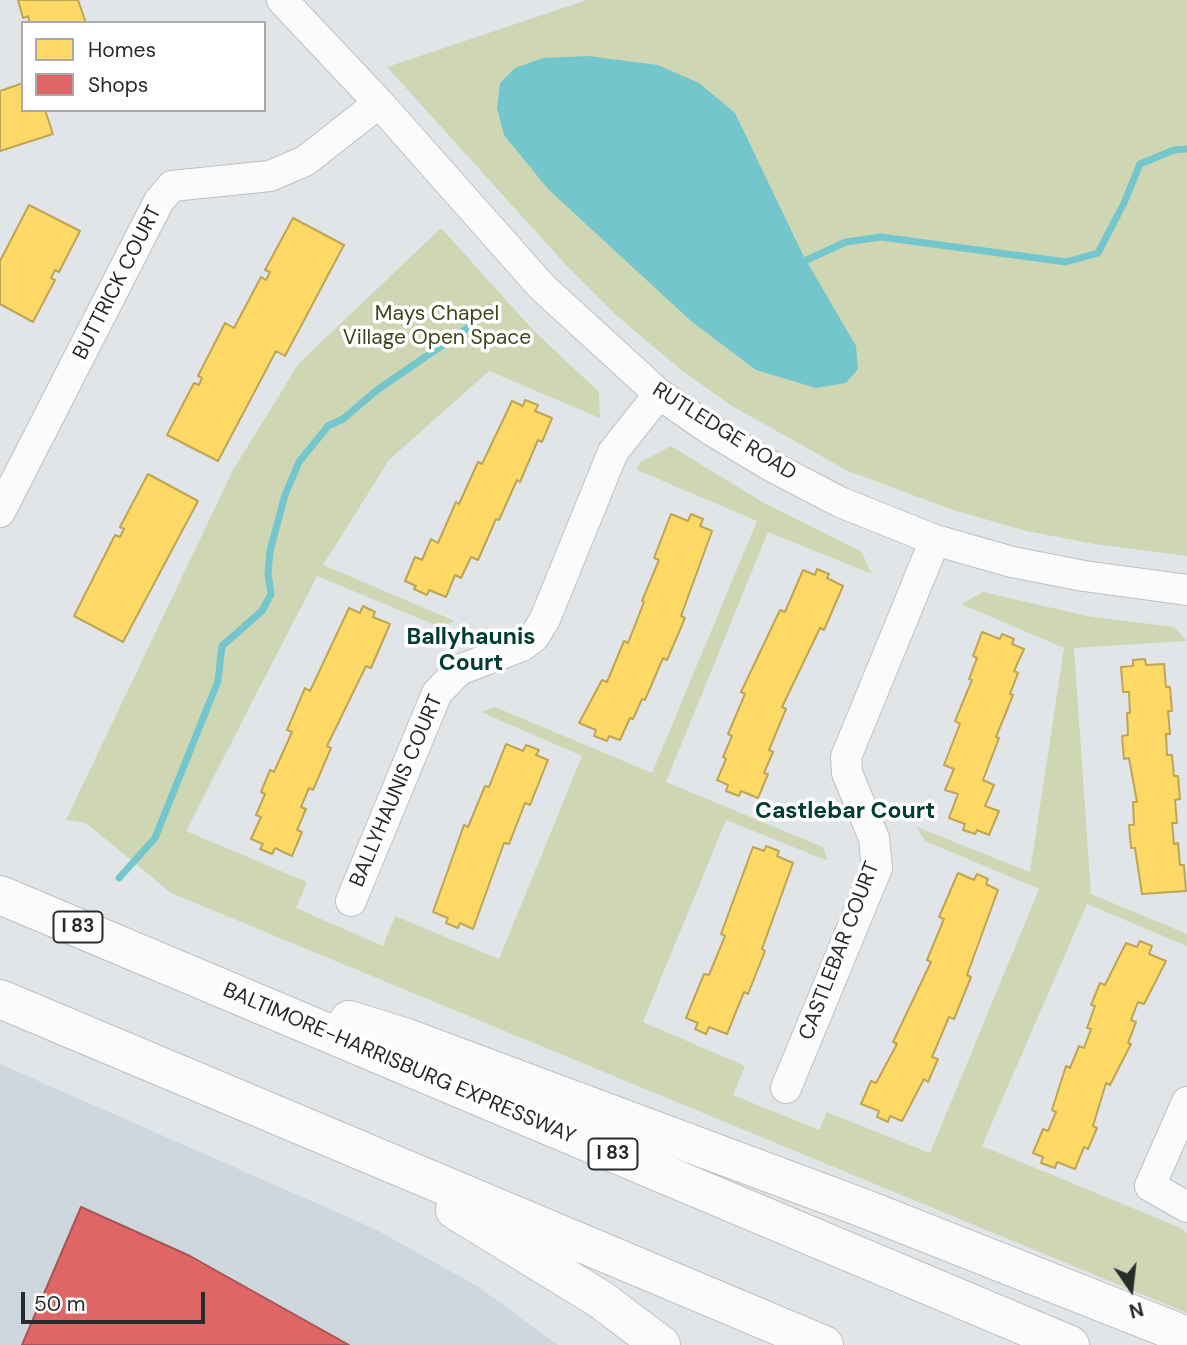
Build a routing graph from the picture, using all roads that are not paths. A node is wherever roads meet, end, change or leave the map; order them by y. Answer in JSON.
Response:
{"nodes":[{"id":1,"x":282,"y":0,"type":"edge"},
{"id":2,"x":379,"y":103,"type":"junction"},
{"id":3,"x":659,"y":394,"type":"junction"},
{"id":4,"x":0,"y":512,"type":"edge"},
{"id":5,"x":935,"y":540,"type":"junction"},
{"id":6,"x":1187,"y":590,"type":"edge"},
{"id":7,"x":0,"y":895,"type":"edge"},
{"id":8,"x":351,"y":901,"type":"dead end"},
{"id":9,"x":157,"y":960,"type":"junction"},
{"id":10,"x":0,"y":999,"type":"edge"},
{"id":11,"x":786,"y":1088,"type":"dead end"},
{"id":12,"x":1187,"y":1102,"type":"edge"},
{"id":13,"x":349,"y":1145,"type":"junction"},
{"id":14,"x":1187,"y":1207,"type":"edge"},
{"id":15,"x":1187,"y":1336,"type":"edge"},
{"id":16,"x":661,"y":1345,"type":"edge"},
{"id":17,"x":824,"y":1345,"type":"edge"},
{"id":18,"x":1070,"y":1345,"type":"edge"}],
"edges":[{"from":1,"to":2,"type":"street","name":"RUTLEDGE ROAD"},
{"from":2,"to":3,"type":"street","name":"RUTLEDGE ROAD"},
{"from":2,"to":4,"type":"street","name":"BUTTRICK COURT"},
{"from":3,"to":5,"type":"street","name":"RUTLEDGE ROAD"},
{"from":3,"to":8,"type":"street","name":"BALLYHAUNIS COURT"},
{"from":5,"to":6,"type":"street","name":"RUTLEDGE ROAD"},
{"from":5,"to":11,"type":"street","name":"CASTLEBAR COURT"},
{"from":7,"to":9,"type":"highway","name":"BALTIMORE-HARRISBURG EXPRESSWAY","number":"I 83"},
{"from":9,"to":15,"type":"highway"},
{"from":9,"to":18,"type":"highway","name":"BALTIMORE-HARRISBURG EXPRESSWAY","number":"I 83"},
{"from":10,"to":13,"type":"highway"},
{"from":12,"to":14,"type":"street"},
{"from":13,"to":16,"type":"highway"},
{"from":13,"to":17,"type":"highway"}]}
